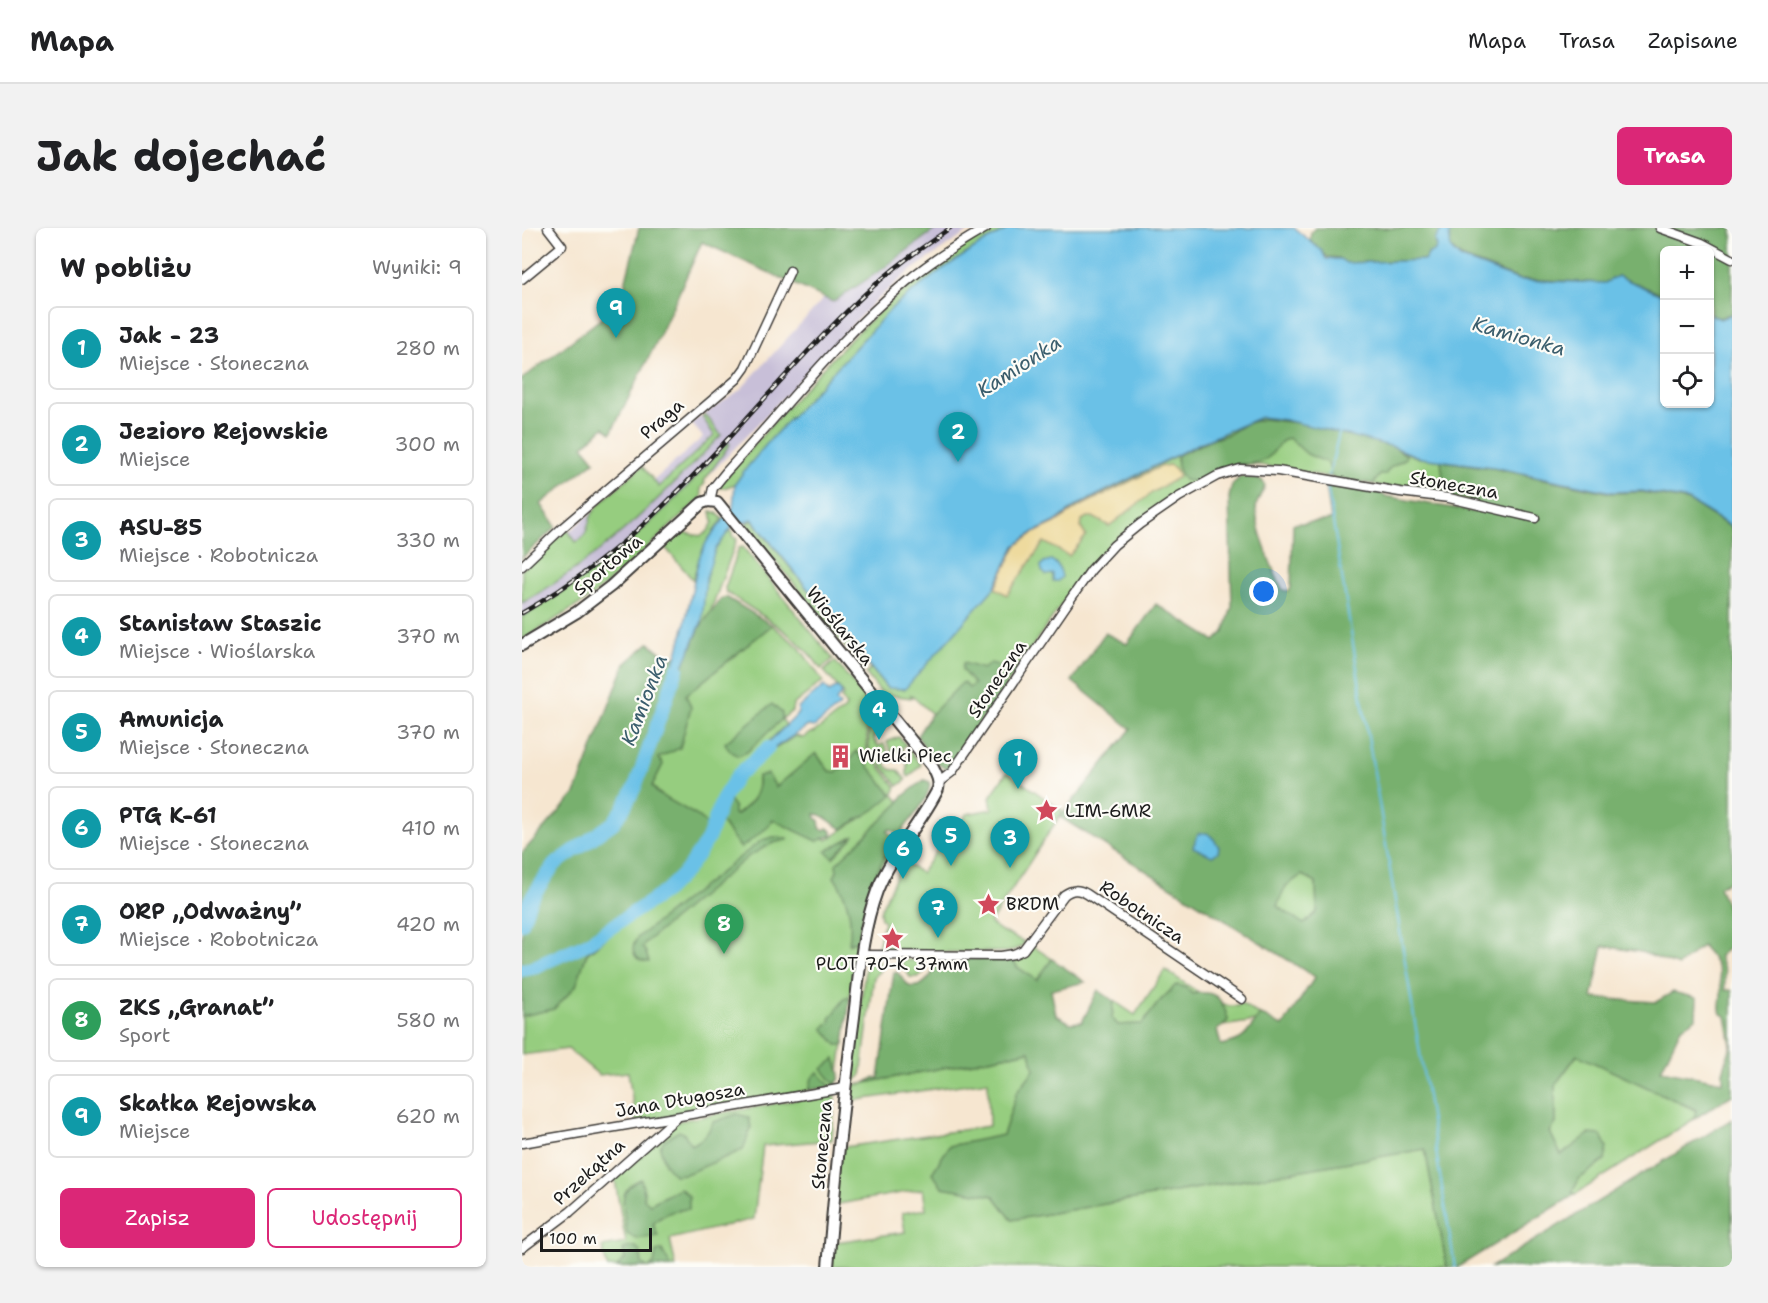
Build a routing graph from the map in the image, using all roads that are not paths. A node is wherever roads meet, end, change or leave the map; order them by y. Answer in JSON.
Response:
{"nodes":[{"id":1,"x":548,"y":228,"type":"edge"},
{"id":2,"x":986,"y":228,"type":"edge"},
{"id":3,"x":1660,"y":228,"type":"edge"},
{"id":4,"x":1732,"y":259,"type":"edge"},
{"id":5,"x":790,"y":271,"type":"dead end"},
{"id":6,"x":522,"y":279,"type":"edge"},
{"id":7,"x":709,"y":501,"type":"junction"},
{"id":8,"x":1535,"y":518,"type":"dead end"},
{"id":9,"x":522,"y":566,"type":"edge"},
{"id":10,"x":522,"y":645,"type":"edge"},
{"id":11,"x":939,"y":782,"type":"junction"},
{"id":12,"x":862,"y":955,"type":"junction"},
{"id":13,"x":1242,"y":999,"type":"dead end"},
{"id":14,"x":844,"y":1088,"type":"junction"},
{"id":15,"x":676,"y":1118,"type":"junction"},
{"id":16,"x":522,"y":1143,"type":"edge"},
{"id":17,"x":522,"y":1248,"type":"edge"},
{"id":18,"x":828,"y":1267,"type":"edge"}],
"edges":[{"from":1,"to":6,"type":"street"},
{"from":2,"to":7,"type":"street"},
{"from":3,"to":4,"type":"street"},
{"from":5,"to":9,"type":"street","name":"Praga"},
{"from":7,"to":10,"type":"street","name":"Sportowa"},
{"from":7,"to":11,"type":"street","name":"Wioślarska"},
{"from":8,"to":11,"type":"street","name":"Słoneczna"},
{"from":11,"to":12,"type":"street","name":"Słoneczna"},
{"from":12,"to":13,"type":"street","name":"Robotnicza"},
{"from":12,"to":14,"type":"street","name":"Słoneczna"},
{"from":14,"to":15,"type":"street","name":"Jana Długosza"},
{"from":14,"to":18,"type":"street","name":"Słoneczna"},
{"from":15,"to":16,"type":"street","name":"Jana Długosza"},
{"from":15,"to":17,"type":"street","name":"Przekątna"}]}
